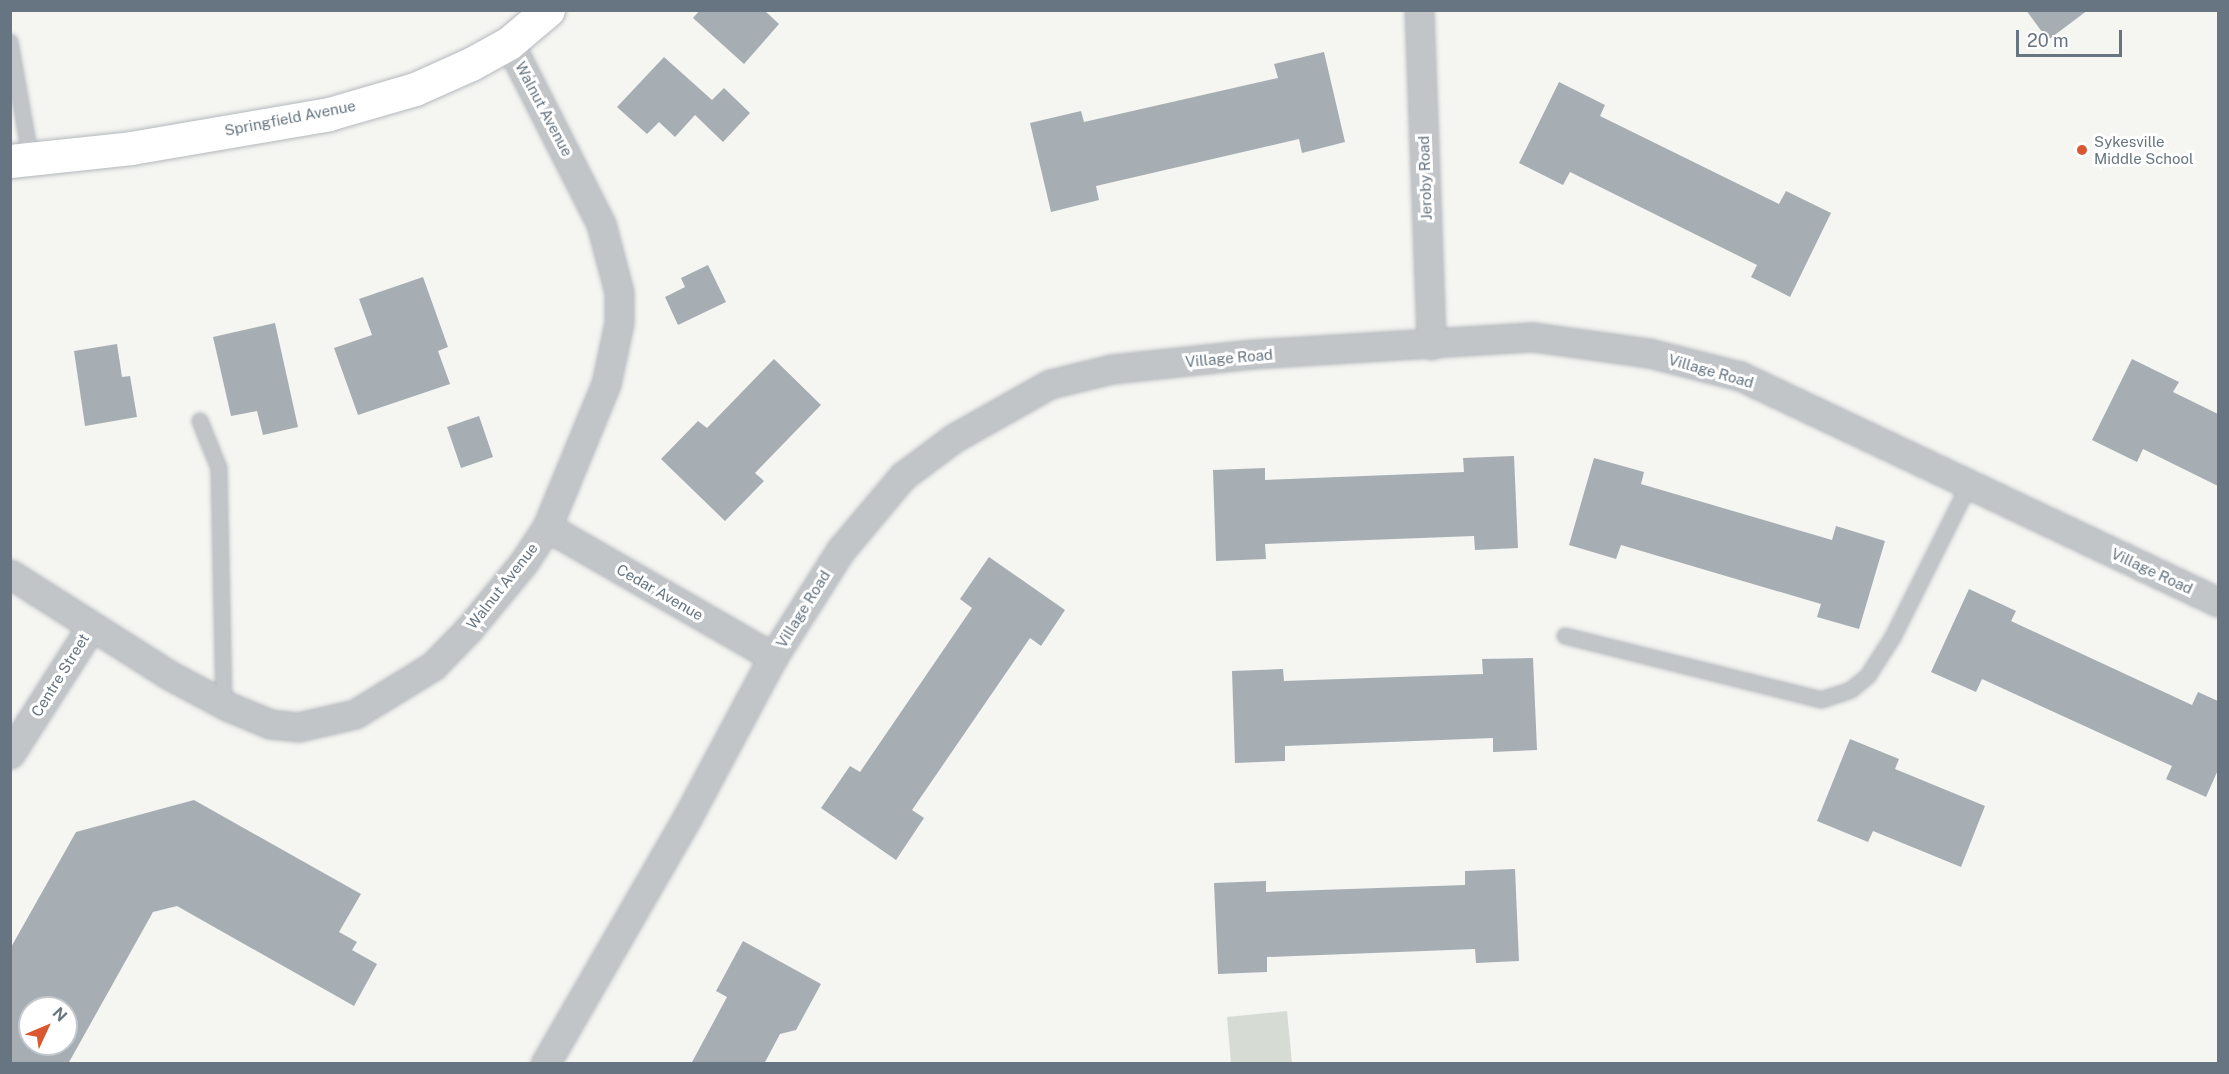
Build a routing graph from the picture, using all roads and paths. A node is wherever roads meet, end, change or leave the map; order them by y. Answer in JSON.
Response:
{"nodes":[{"id":1,"x":548,"y":10,"type":"edge"},
{"id":2,"x":1419,"y":10,"type":"edge"},
{"id":3,"x":10,"y":42,"type":"edge"},
{"id":4,"x":509,"y":43,"type":"junction"},
{"id":5,"x":21,"y":160,"type":"edge"},
{"id":6,"x":1431,"y":345,"type":"junction"},
{"id":7,"x":200,"y":421,"type":"dead end"},
{"id":8,"x":1969,"y":485,"type":"junction"},
{"id":9,"x":548,"y":527,"type":"junction"},
{"id":10,"x":10,"y":574,"type":"edge"},
{"id":11,"x":2218,"y":602,"type":"edge"},
{"id":12,"x":91,"y":627,"type":"junction"},
{"id":13,"x":1565,"y":636,"type":"dead end"},
{"id":14,"x":772,"y":657,"type":"junction"},
{"id":15,"x":224,"y":704,"type":"junction"},
{"id":16,"x":10,"y":754,"type":"edge"},
{"id":17,"x":545,"y":1064,"type":"edge"}],
"edges":[{"from":1,"to":4,"type":"main road","name":"Springfield Avenue"},
{"from":2,"to":6,"type":"street","name":"Jeroby Road"},
{"from":3,"to":5,"type":"lane"},
{"from":4,"to":5,"type":"main road","name":"Springfield Avenue"},
{"from":4,"to":9,"type":"street","name":"Walnut Avenue"},
{"from":6,"to":8,"type":"street","name":"Village Road"},
{"from":6,"to":14,"type":"street","name":"Village Road"},
{"from":7,"to":15,"type":"lane"},
{"from":8,"to":11,"type":"street","name":"Village Road"},
{"from":8,"to":13,"type":"lane"},
{"from":9,"to":14,"type":"street","name":"Cedar Avenue"},
{"from":9,"to":15,"type":"street","name":"Walnut Avenue"},
{"from":10,"to":12,"type":"street"},
{"from":12,"to":15,"type":"street","name":"Walnut Avenue"},
{"from":12,"to":16,"type":"street","name":"Centre Street"},
{"from":14,"to":17,"type":"street","name":"Village Road"}]}
